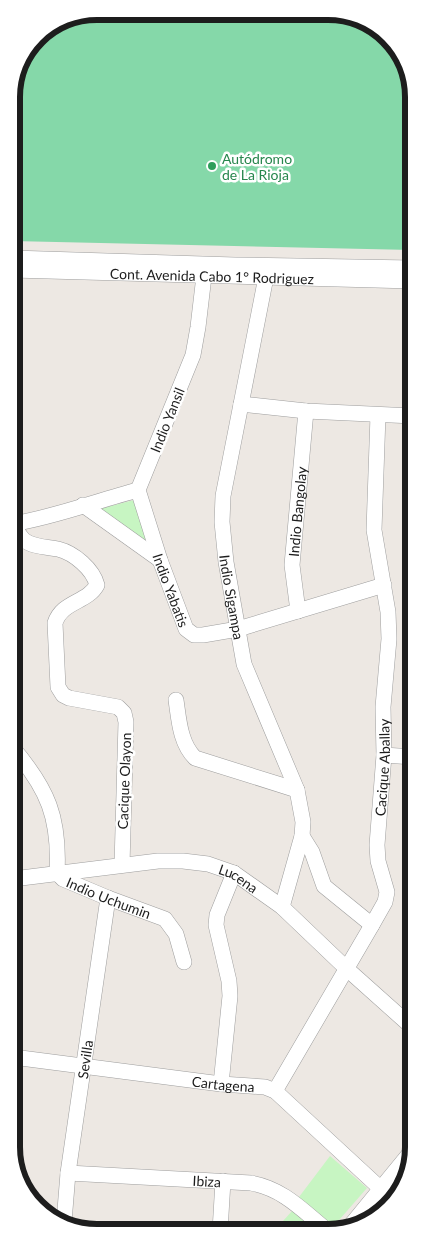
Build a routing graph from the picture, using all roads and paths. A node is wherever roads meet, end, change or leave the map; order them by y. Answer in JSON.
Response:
{"nodes":[{"id":1,"x":20,"y":258,"type":"edge"},
{"id":2,"x":405,"y":268,"type":"edge"},
{"id":3,"x":20,"y":270,"type":"edge"},
{"id":4,"x":204,"y":276,"type":"junction"},
{"id":5,"x":266,"y":277,"type":"junction"},
{"id":6,"x":405,"y":281,"type":"edge"},
{"id":7,"x":241,"y":404,"type":"junction"},
{"id":8,"x":306,"y":411,"type":"junction"},
{"id":9,"x":378,"y":415,"type":"junction"},
{"id":10,"x":405,"y":416,"type":"edge"},
{"id":11,"x":138,"y":490,"type":"junction"},
{"id":12,"x":83,"y":505,"type":"junction"},
{"id":13,"x":20,"y":520,"type":"edge"},
{"id":14,"x":20,"y":533,"type":"edge"},
{"id":15,"x":160,"y":560,"type":"junction"},
{"id":16,"x":384,"y":585,"type":"junction"},
{"id":17,"x":298,"y":611,"type":"junction"},
{"id":18,"x":238,"y":628,"type":"junction"},
{"id":19,"x":176,"y":700,"type":"dead end"},
{"id":20,"x":384,"y":756,"type":"junction"},
{"id":21,"x":405,"y":757,"type":"edge"},
{"id":22,"x":20,"y":758,"type":"edge"},
{"id":23,"x":298,"y":790,"type":"junction"},
{"id":24,"x":302,"y":836,"type":"junction"},
{"id":25,"x":122,"y":865,"type":"junction"},
{"id":26,"x":57,"y":873,"type":"junction"},
{"id":27,"x":234,"y":873,"type":"junction"},
{"id":28,"x":20,"y":878,"type":"edge"},
{"id":29,"x":108,"y":898,"type":"junction"},
{"id":30,"x":282,"y":907,"type":"junction"},
{"id":31,"x":372,"y":925,"type":"junction"},
{"id":32,"x":184,"y":962,"type":"dead end"},
{"id":33,"x":347,"y":969,"type":"junction"},
{"id":34,"x":405,"y":1021,"type":"edge"},
{"id":35,"x":20,"y":1058,"type":"edge"},
{"id":36,"x":84,"y":1066,"type":"junction"},
{"id":37,"x":221,"y":1084,"type":"junction"},
{"id":38,"x":275,"y":1091,"type":"junction"},
{"id":39,"x":403,"y":1161,"type":"edge"},
{"id":40,"x":68,"y":1173,"type":"junction"},
{"id":41,"x":223,"y":1181,"type":"junction"},
{"id":42,"x":380,"y":1188,"type":"junction"},
{"id":43,"x":388,"y":1195,"type":"edge"},
{"id":44,"x":64,"y":1217,"type":"edge"},
{"id":45,"x":356,"y":1219,"type":"edge"},
{"id":46,"x":220,"y":1224,"type":"edge"},
{"id":47,"x":320,"y":1224,"type":"edge"}],
"edges":[{"from":1,"to":2,"type":"street","name":"Cont. Avenida Cabo 1° Rodriguez"},
{"from":3,"to":4,"type":"street","name":"Cont. Avenida Cabo 1° Rodriguez"},
{"from":4,"to":5,"type":"street","name":"Cont. Avenida Cabo 1° Rodriguez"},
{"from":4,"to":11,"type":"street","name":"Indio Yansil"},
{"from":5,"to":6,"type":"street","name":"Cont. Avenida Cabo 1° Rodriguez"},
{"from":5,"to":7,"type":"street","name":"Indio Sigampa"},
{"from":7,"to":8,"type":"street"},
{"from":7,"to":18,"type":"street","name":"Indio Sigampa"},
{"from":8,"to":9,"type":"street"},
{"from":8,"to":17,"type":"street","name":"Indio Bangolay"},
{"from":9,"to":10,"type":"street"},
{"from":9,"to":16,"type":"street","name":"Cacique Aballay"},
{"from":11,"to":12,"type":"street"},
{"from":11,"to":15,"type":"street"},
{"from":12,"to":13,"type":"street"},
{"from":12,"to":15,"type":"street","name":"Indio Yabatis"},
{"from":14,"to":25,"type":"street","name":"Cacique Olayon"},
{"from":15,"to":18,"type":"street","name":"Indio Yabatis"},
{"from":16,"to":17,"type":"street","name":"Indio Yabatis"},
{"from":16,"to":20,"type":"street","name":"Cacique Aballay"},
{"from":17,"to":18,"type":"street","name":"Indio Yabatis"},
{"from":18,"to":23,"type":"street","name":"Indio Sigampa"},
{"from":19,"to":23,"type":"street"},
{"from":20,"to":21,"type":"street"},
{"from":20,"to":31,"type":"street","name":"Cacique Aballay"},
{"from":22,"to":26,"type":"street","name":"Indio Uchumin"},
{"from":23,"to":24,"type":"street","name":"Indio Sigampa"},
{"from":24,"to":30,"type":"street","name":"Indio Sigampa"},
{"from":24,"to":31,"type":"street"},
{"from":25,"to":26,"type":"street","name":"Lucena"},
{"from":25,"to":27,"type":"street","name":"Lucena"},
{"from":26,"to":28,"type":"street","name":"Lucena"},
{"from":26,"to":29,"type":"street","name":"Indio Uchumin"},
{"from":27,"to":30,"type":"street","name":"Lucena"},
{"from":27,"to":37,"type":"street"},
{"from":29,"to":32,"type":"street","name":"Indio Uchumin"},
{"from":29,"to":36,"type":"street","name":"Sevilla"},
{"from":30,"to":33,"type":"street","name":"Lucena"},
{"from":31,"to":33,"type":"street","name":"Cacique Aballay"},
{"from":33,"to":34,"type":"street","name":"Lucena"},
{"from":33,"to":38,"type":"street","name":"Cacique Aballay"},
{"from":35,"to":36,"type":"street","name":"Cartagena"},
{"from":36,"to":37,"type":"street","name":"Cartagena"},
{"from":36,"to":40,"type":"street","name":"Sevilla"},
{"from":37,"to":38,"type":"street","name":"Cartagena"},
{"from":38,"to":42,"type":"street","name":"Cartagena"},
{"from":39,"to":42,"type":"street"},
{"from":40,"to":41,"type":"street","name":"Ibiza"},
{"from":40,"to":44,"type":"street","name":"Sevilla"},
{"from":41,"to":46,"type":"street"},
{"from":41,"to":47,"type":"street","name":"Ibiza"},
{"from":42,"to":43,"type":"street","name":"Cartagena"},
{"from":42,"to":45,"type":"street"}]}
